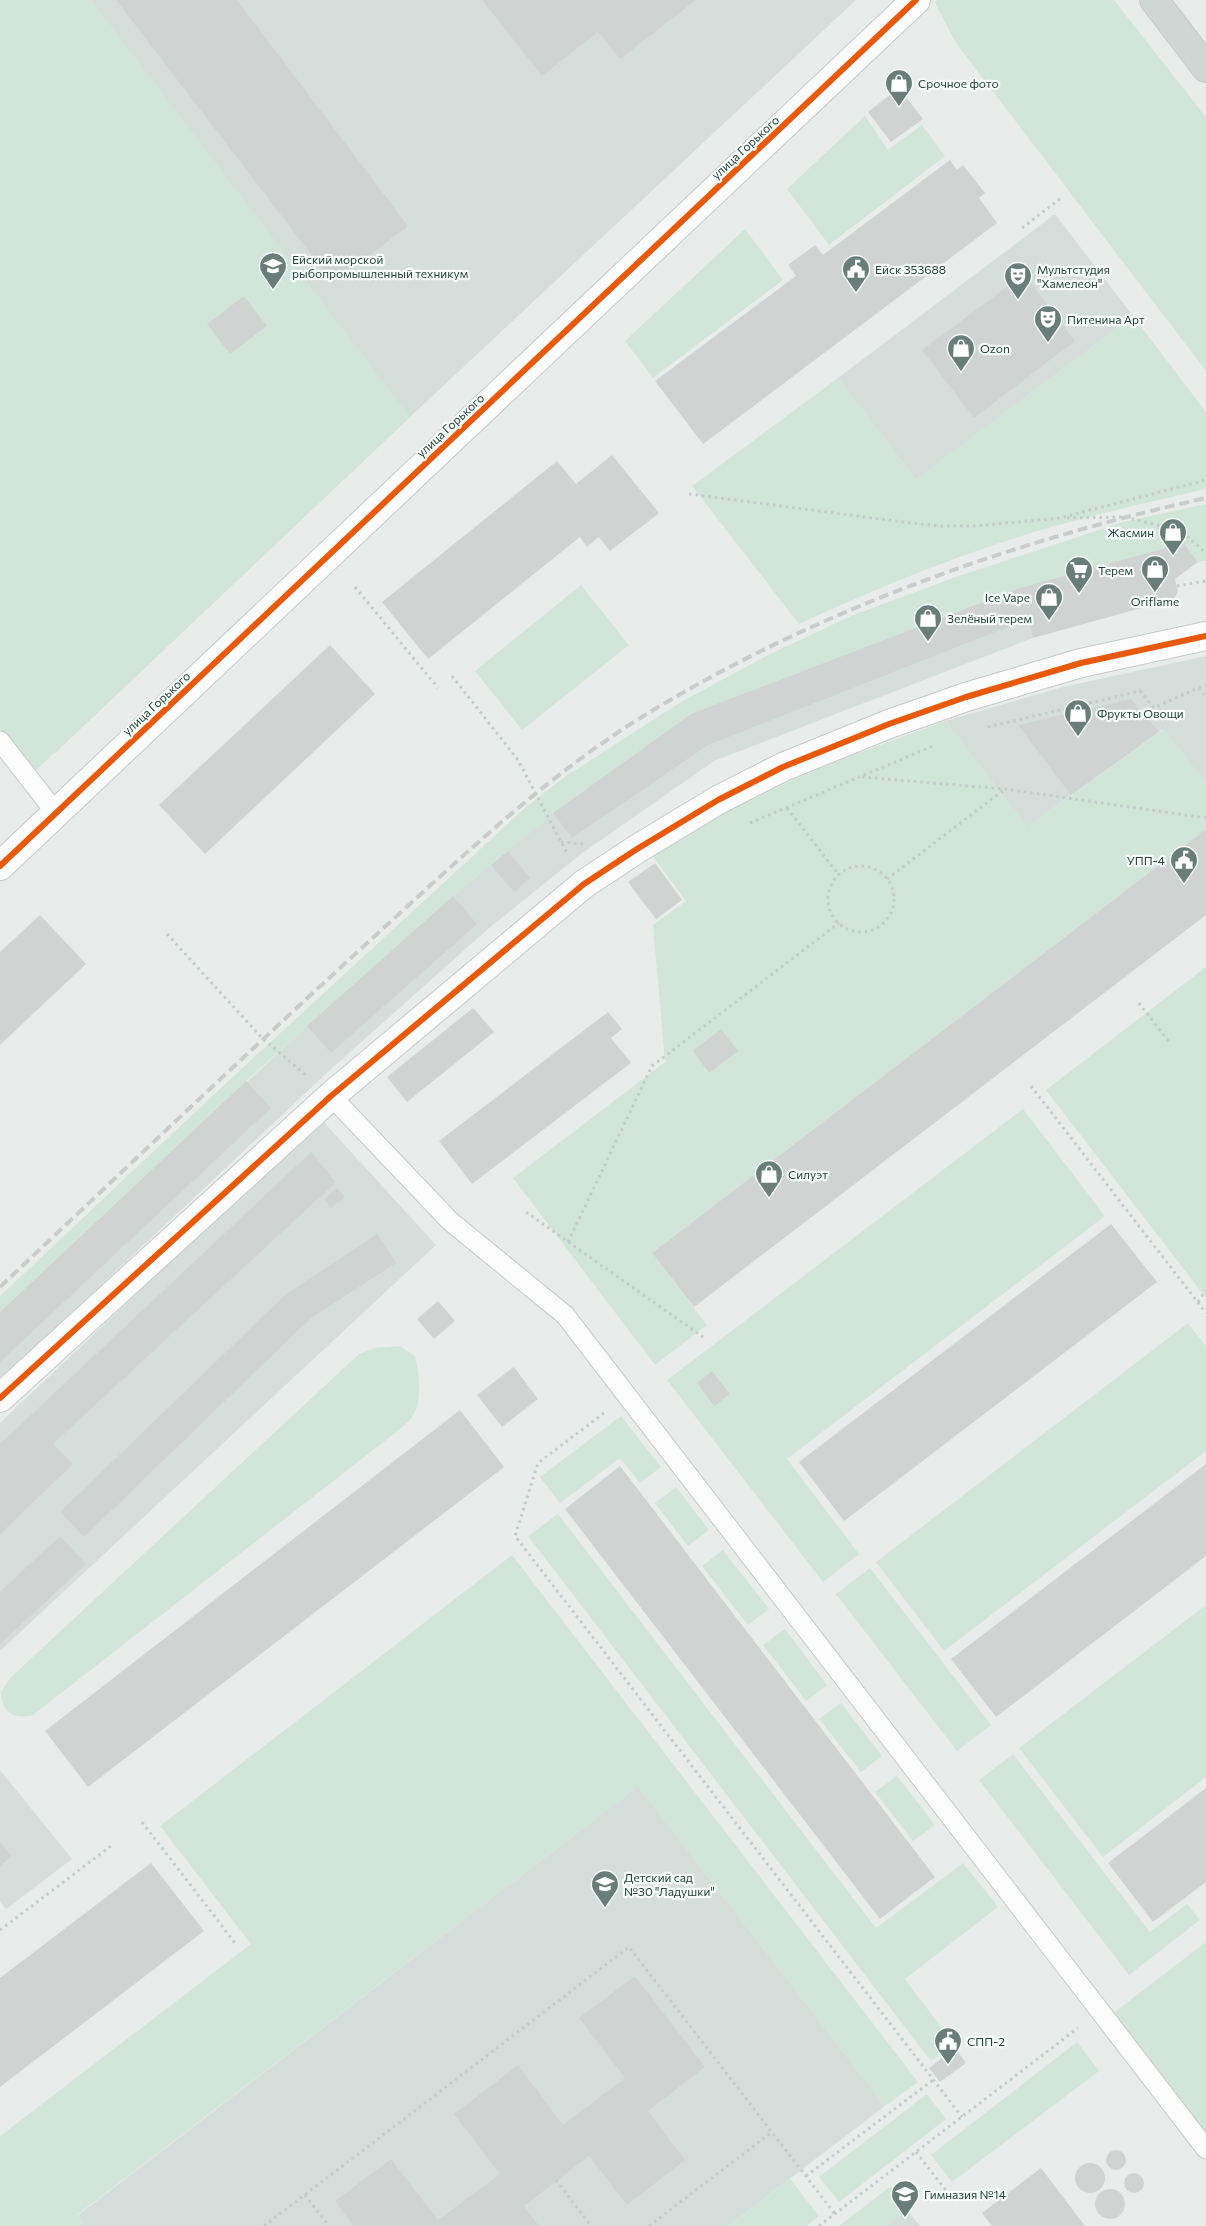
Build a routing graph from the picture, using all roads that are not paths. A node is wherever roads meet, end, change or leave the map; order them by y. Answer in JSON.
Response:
{"nodes":[{"id":1,"x":916,"y":0,"type":"edge"},
{"id":2,"x":1154,"y":0,"type":"edge"},
{"id":3,"x":1206,"y":68,"type":"edge"},
{"id":4,"x":1206,"y":636,"type":"edge"},
{"id":5,"x":0,"y":742,"type":"edge"},
{"id":6,"x":56,"y":813,"type":"junction"},
{"id":7,"x":0,"y":866,"type":"edge"},
{"id":8,"x":331,"y":1096,"type":"junction"},
{"id":9,"x":0,"y":1398,"type":"edge"},
{"id":10,"x":1206,"y":2149,"type":"edge"}],
"edges":[{"from":1,"to":6,"type":"street","name":"улица Горького"},
{"from":2,"to":3,"type":"main road"},
{"from":4,"to":8,"type":"street"},
{"from":5,"to":6,"type":"lane"},
{"from":6,"to":7,"type":"street","name":"улица Горького"},
{"from":8,"to":9,"type":"street"},
{"from":8,"to":10,"type":"lane"}]}
